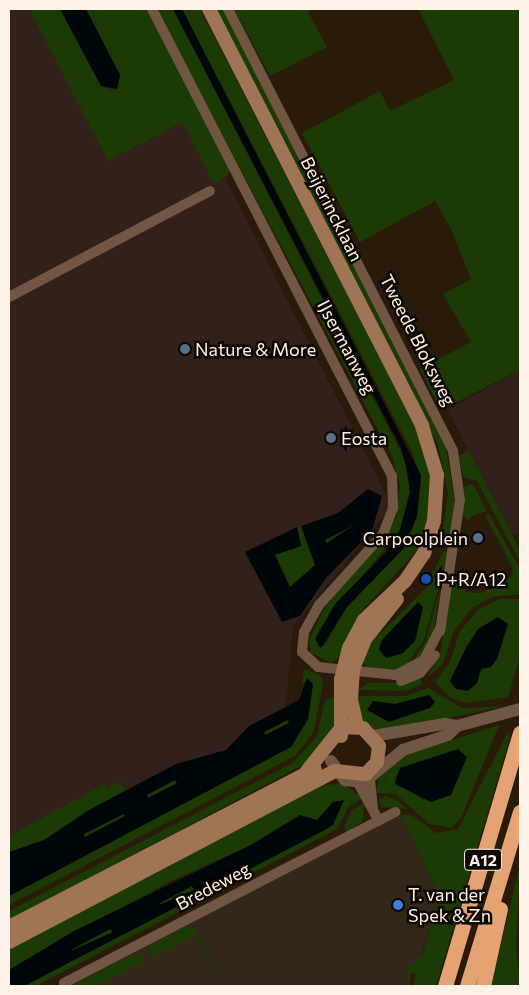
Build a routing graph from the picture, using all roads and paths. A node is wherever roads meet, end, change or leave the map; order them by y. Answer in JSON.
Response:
{"nodes":[{"id":1,"x":152,"y":9,"type":"edge"},
{"id":2,"x":208,"y":9,"type":"edge"},
{"id":3,"x":228,"y":9,"type":"edge"},
{"id":4,"x":210,"y":191,"type":"dead end"},
{"id":5,"x":9,"y":297,"type":"edge"},
{"id":6,"x":348,"y":672,"type":"junction"},
{"id":7,"x":520,"y":709,"type":"edge"},
{"id":8,"x":357,"y":726,"type":"junction"},
{"id":9,"x":457,"y":726,"type":"junction"},
{"id":10,"x":342,"y":731,"type":"junction"},
{"id":11,"x":520,"y":733,"type":"edge"},
{"id":12,"x":379,"y":748,"type":"junction"},
{"id":13,"x":333,"y":765,"type":"junction"},
{"id":14,"x":365,"y":779,"type":"junction"},
{"id":15,"x":396,"y":812,"type":"dead end"},
{"id":16,"x":520,"y":812,"type":"edge"},
{"id":17,"x":520,"y":817,"type":"edge"},
{"id":18,"x":378,"y":821,"type":"junction"},
{"id":19,"x":9,"y":927,"type":"edge"},
{"id":20,"x":10,"y":942,"type":"edge"},
{"id":21,"x":64,"y":983,"type":"dead end"},
{"id":22,"x":445,"y":986,"type":"edge"},
{"id":23,"x":467,"y":986,"type":"edge"},
{"id":24,"x":484,"y":986,"type":"edge"}],
"edges":[{"from":1,"to":6,"type":"street","name":"IJsermanweg"},
{"from":2,"to":6,"type":"main road","name":"Beijerincklaan"},
{"from":3,"to":6,"type":"street","name":"Tweede Bloksweg"},
{"from":4,"to":5,"type":"street"},
{"from":6,"to":8,"type":"main road"},
{"from":6,"to":10,"type":"main road","name":"Beijerincklaan"},
{"from":7,"to":9,"type":"street"},
{"from":8,"to":10,"type":"main road"},
{"from":8,"to":12,"type":"main road"},
{"from":9,"to":12,"type":"street"},
{"from":9,"to":12,"type":"street"},
{"from":10,"to":12,"type":"main road"},
{"from":10,"to":13,"type":"main road"},
{"from":11,"to":22,"type":"highway","number":"A12"},
{"from":12,"to":14,"type":"main road"},
{"from":13,"to":14,"type":"main road"},
{"from":13,"to":19,"type":"main road"},
{"from":13,"to":20,"type":"main road"},
{"from":14,"to":18,"type":"street"},
{"from":15,"to":18,"type":"street","name":"Bredeweg"},
{"from":16,"to":23,"type":"highway","number":"A12"},
{"from":17,"to":24,"type":"highway","number":"A12"},
{"from":18,"to":21,"type":"street","name":"Bredeweg"}]}
